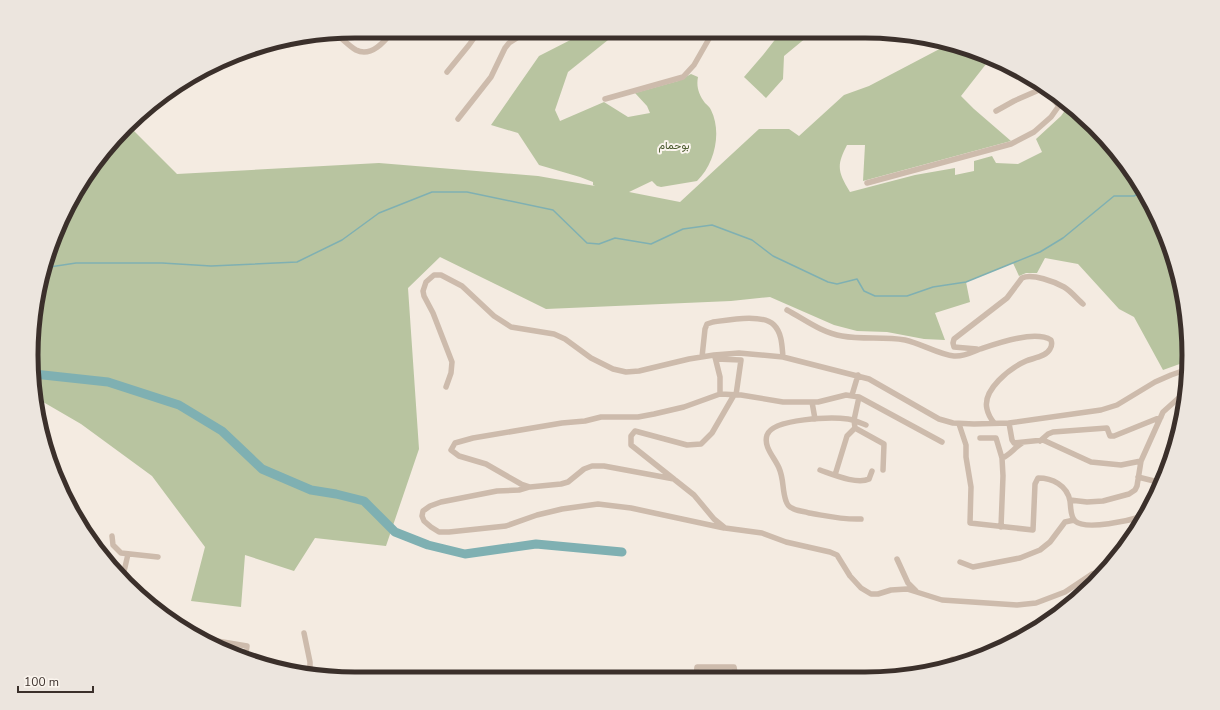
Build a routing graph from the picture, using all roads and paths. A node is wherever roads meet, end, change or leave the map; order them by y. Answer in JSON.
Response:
{"nodes":[{"id":1,"x":388,"y":38,"type":"edge"},
{"id":2,"x":474,"y":38,"type":"edge"},
{"id":3,"x":517,"y":38,"type":"edge"},
{"id":4,"x":709,"y":38,"type":"edge"},
{"id":5,"x":342,"y":39,"type":"edge"},
{"id":6,"x":447,"y":72,"type":"dead end"},
{"id":7,"x":1040,"y":90,"type":"edge"},
{"id":8,"x":605,"y":100,"type":"dead end"},
{"id":9,"x":1055,"y":102,"type":"edge"},
{"id":10,"x":1059,"y":106,"type":"joint"},
{"id":11,"x":996,"y":111,"type":"dead end"},
{"id":12,"x":458,"y":119,"type":"dead end"},
{"id":13,"x":867,"y":183,"type":"dead end"},
{"id":14,"x":1082,"y":304,"type":"dead end"},
{"id":15,"x":787,"y":310,"type":"dead end"},
{"id":16,"x":980,"y":349,"type":"junction"},
{"id":17,"x":742,"y":354,"type":"junction"},
{"id":18,"x":702,"y":357,"type":"junction"},
{"id":19,"x":715,"y":357,"type":"junction"},
{"id":20,"x":783,"y":357,"type":"junction"},
{"id":21,"x":741,"y":360,"type":"junction"},
{"id":22,"x":1181,"y":372,"type":"edge"},
{"id":23,"x":858,"y":375,"type":"junction"},
{"id":24,"x":446,"y":387,"type":"dead end"},
{"id":25,"x":720,"y":394,"type":"junction"},
{"id":26,"x":735,"y":395,"type":"junction"},
{"id":27,"x":852,"y":395,"type":"junction"},
{"id":28,"x":860,"y":397,"type":"junction"},
{"id":29,"x":1178,"y":401,"type":"edge"},
{"id":30,"x":812,"y":402,"type":"junction"},
{"id":31,"x":1161,"y":417,"type":"junction"},
{"id":32,"x":815,"y":419,"type":"junction"},
{"id":33,"x":854,"y":420,"type":"junction"},
{"id":34,"x":1010,"y":422,"type":"junction"},
{"id":35,"x":994,"y":423,"type":"junction"},
{"id":36,"x":959,"y":424,"type":"junction"},
{"id":37,"x":866,"y":425,"type":"dead end"},
{"id":38,"x":855,"y":428,"type":"junction"},
{"id":39,"x":980,"y":438,"type":"dead end"},
{"id":40,"x":1040,"y":441,"type":"junction"},
{"id":41,"x":942,"y":442,"type":"dead end"},
{"id":42,"x":1024,"y":442,"type":"junction"},
{"id":43,"x":1002,"y":458,"type":"junction"},
{"id":44,"x":1141,"y":460,"type":"junction"},
{"id":45,"x":820,"y":470,"type":"dead end"},
{"id":46,"x":872,"y":470,"type":"dead end"},
{"id":47,"x":883,"y":470,"type":"dead end"},
{"id":48,"x":834,"y":475,"type":"junction"},
{"id":49,"x":1138,"y":477,"type":"junction"},
{"id":50,"x":674,"y":478,"type":"junction"},
{"id":51,"x":1155,"y":481,"type":"edge"},
{"id":52,"x":530,"y":487,"type":"junction"},
{"id":53,"x":1070,"y":500,"type":"junction"},
{"id":54,"x":1138,"y":517,"type":"edge"},
{"id":55,"x":861,"y":519,"type":"dead end"},
{"id":56,"x":1074,"y":520,"type":"junction"},
{"id":57,"x":1001,"y":527,"type":"junction"},
{"id":58,"x":725,"y":528,"type":"junction"},
{"id":59,"x":1034,"y":530,"type":"junction"},
{"id":60,"x":112,"y":536,"type":"dead end"},
{"id":61,"x":1036,"y":537,"type":"dead end"},
{"id":62,"x":128,"y":554,"type":"junction"},
{"id":63,"x":158,"y":557,"type":"dead end"},
{"id":64,"x":897,"y":560,"type":"dead end"},
{"id":65,"x":960,"y":562,"type":"dead end"},
{"id":66,"x":125,"y":572,"type":"edge"},
{"id":67,"x":1094,"y":573,"type":"edge"},
{"id":68,"x":918,"y":593,"type":"junction"},
{"id":69,"x":304,"y":633,"type":"dead end"},
{"id":70,"x":220,"y":642,"type":"edge"},
{"id":71,"x":246,"y":652,"type":"edge"},
{"id":72,"x":309,"y":668,"type":"edge"},
{"id":73,"x":697,"y":672,"type":"edge"},
{"id":74,"x":735,"y":672,"type":"edge"}],
"edges":[{"from":1,"to":5,"type":"street"},
{"from":2,"to":6,"type":"street"},
{"from":3,"to":12,"type":"street"},
{"from":4,"to":8,"type":"street"},
{"from":7,"to":11,"type":"street"},
{"from":9,"to":10,"type":"street"},
{"from":10,"to":13,"type":"street"},
{"from":14,"to":16,"type":"street"},
{"from":15,"to":16,"type":"street"},
{"from":16,"to":35,"type":"street"},
{"from":17,"to":19,"type":"street"},
{"from":17,"to":20,"type":"street"},
{"from":17,"to":21,"type":"street"},
{"from":18,"to":19,"type":"street"},
{"from":18,"to":20,"type":"street"},
{"from":18,"to":24,"type":"street"},
{"from":19,"to":21,"type":"street"},
{"from":19,"to":25,"type":"street"},
{"from":20,"to":23,"type":"street"},
{"from":21,"to":26,"type":"street"},
{"from":22,"to":34,"type":"street"},
{"from":23,"to":27,"type":"street"},
{"from":23,"to":36,"type":"street"},
{"from":25,"to":26,"type":"street"},
{"from":25,"to":52,"type":"street"},
{"from":26,"to":30,"type":"street"},
{"from":26,"to":50,"type":"street"},
{"from":27,"to":28,"type":"street"},
{"from":27,"to":30,"type":"street"},
{"from":28,"to":33,"type":"street"},
{"from":28,"to":41,"type":"street"},
{"from":29,"to":31,"type":"street"},
{"from":30,"to":32,"type":"street"},
{"from":31,"to":40,"type":"street"},
{"from":31,"to":44,"type":"street"},
{"from":32,"to":33,"type":"street"},
{"from":32,"to":55,"type":"street"},
{"from":33,"to":37,"type":"street"},
{"from":33,"to":38,"type":"street"},
{"from":34,"to":35,"type":"street"},
{"from":34,"to":42,"type":"street"},
{"from":35,"to":36,"type":"street"},
{"from":36,"to":57,"type":"street"},
{"from":38,"to":47,"type":"street"},
{"from":38,"to":48,"type":"street"},
{"from":39,"to":43,"type":"street"},
{"from":40,"to":42,"type":"street"},
{"from":40,"to":44,"type":"street"},
{"from":42,"to":43,"type":"street"},
{"from":43,"to":57,"type":"street"},
{"from":44,"to":49,"type":"street"},
{"from":45,"to":48,"type":"street"},
{"from":46,"to":48,"type":"street"},
{"from":49,"to":51,"type":"street"},
{"from":49,"to":53,"type":"street"},
{"from":50,"to":52,"type":"street"},
{"from":50,"to":58,"type":"street"},
{"from":52,"to":58,"type":"street"},
{"from":53,"to":56,"type":"street"},
{"from":53,"to":59,"type":"street"},
{"from":54,"to":56,"type":"street"},
{"from":56,"to":65,"type":"street"},
{"from":57,"to":59,"type":"street"},
{"from":58,"to":68,"type":"street"},
{"from":59,"to":61,"type":"street"},
{"from":60,"to":62,"type":"street"},
{"from":62,"to":63,"type":"street"},
{"from":62,"to":66,"type":"street"},
{"from":64,"to":68,"type":"street"},
{"from":67,"to":68,"type":"street"},
{"from":69,"to":72,"type":"street"},
{"from":70,"to":71,"type":"street"},
{"from":73,"to":74,"type":"street"}]}
